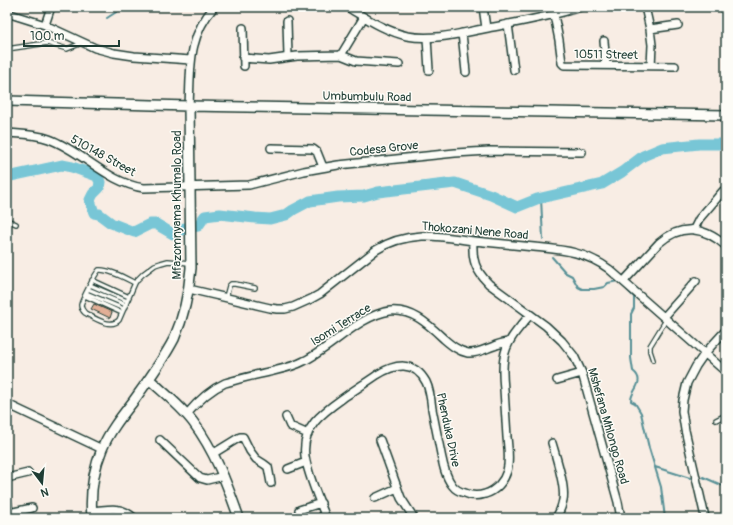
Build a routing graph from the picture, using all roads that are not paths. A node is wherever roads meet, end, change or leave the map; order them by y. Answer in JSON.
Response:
{"nodes":[{"id":1,"x":51,"y":7,"type":"edge"},
{"id":2,"x":214,"y":7,"type":"edge"},
{"id":3,"x":347,"y":7,"type":"edge"},
{"id":4,"x":483,"y":7,"type":"edge"},
{"id":5,"x":580,"y":7,"type":"edge"},
{"id":6,"x":645,"y":7,"type":"edge"},
{"id":7,"x":7,"y":13,"type":"edge"},
{"id":8,"x":554,"y":15,"type":"junction"},
{"id":9,"x":364,"y":17,"type":"junction"},
{"id":10,"x":287,"y":21,"type":"dead end"},
{"id":11,"x":508,"y":24,"type":"junction"},
{"id":12,"x":45,"y":25,"type":"junction"},
{"id":13,"x":678,"y":25,"type":"dead end"},
{"id":14,"x":243,"y":28,"type":"dead end"},
{"id":15,"x":486,"y":28,"type":"junction"},
{"id":16,"x":650,"y":29,"type":"junction"},
{"id":17,"x":462,"y":33,"type":"junction"},
{"id":18,"x":428,"y":38,"type":"junction"},
{"id":19,"x":604,"y":41,"type":"dead end"},
{"id":20,"x":82,"y":43,"type":"junction"},
{"id":21,"x":7,"y":49,"type":"edge"},
{"id":22,"x":341,"y":55,"type":"junction"},
{"id":23,"x":288,"y":57,"type":"junction"},
{"id":24,"x":191,"y":60,"type":"junction"},
{"id":25,"x":398,"y":64,"type":"dead end"},
{"id":26,"x":606,"y":65,"type":"junction"},
{"id":27,"x":651,"y":66,"type":"junction"},
{"id":28,"x":675,"y":66,"type":"dead end"},
{"id":29,"x":429,"y":70,"type":"dead end"},
{"id":30,"x":514,"y":70,"type":"dead end"},
{"id":31,"x":466,"y":72,"type":"dead end"},
{"id":32,"x":7,"y":101,"type":"edge"},
{"id":33,"x":189,"y":106,"type":"junction"},
{"id":34,"x":726,"y":115,"type":"edge"},
{"id":35,"x":7,"y":133,"type":"edge"},
{"id":36,"x":271,"y":148,"type":"dead end"},
{"id":37,"x":582,"y":152,"type":"dead end"},
{"id":38,"x":323,"y":167,"type":"junction"},
{"id":39,"x":190,"y":186,"type":"junction"},
{"id":40,"x":723,"y":192,"type":"dead end"},
{"id":41,"x":7,"y":220,"type":"edge"},
{"id":42,"x":16,"y":224,"type":"dead end"},
{"id":43,"x":694,"y":229,"type":"junction"},
{"id":44,"x":473,"y":241,"type":"junction"},
{"id":45,"x":726,"y":246,"type":"edge"},
{"id":46,"x":191,"y":263,"type":"junction"},
{"id":47,"x":92,"y":280,"type":"junction"},
{"id":48,"x":624,"y":281,"type":"junction"},
{"id":49,"x":696,"y":281,"type":"dead end"},
{"id":50,"x":135,"y":283,"type":"junction"},
{"id":51,"x":255,"y":288,"type":"dead end"},
{"id":52,"x":188,"y":289,"type":"junction"},
{"id":53,"x":88,"y":291,"type":"junction"},
{"id":54,"x":226,"y":298,"type":"junction"},
{"id":55,"x":127,"y":301,"type":"junction"},
{"id":56,"x":123,"y":311,"type":"junction"},
{"id":57,"x":530,"y":315,"type":"junction"},
{"id":58,"x":665,"y":318,"type":"junction"},
{"id":59,"x":726,"y":330,"type":"edge"},
{"id":60,"x":508,"y":342,"type":"junction"},
{"id":61,"x":705,"y":353,"type":"junction"},
{"id":62,"x":653,"y":360,"type":"dead end"},
{"id":63,"x":726,"y":372,"type":"edge"},
{"id":64,"x":582,"y":373,"type":"junction"},
{"id":65,"x":149,"y":379,"type":"junction"},
{"id":66,"x":557,"y":380,"type":"dead end"},
{"id":67,"x":7,"y":404,"type":"edge"},
{"id":68,"x":187,"y":414,"type":"junction"},
{"id":69,"x":726,"y":415,"type":"edge"},
{"id":70,"x":286,"y":417,"type":"dead end"},
{"id":71,"x":716,"y":420,"type":"dead end"},
{"id":72,"x":308,"y":434,"type":"junction"},
{"id":73,"x":160,"y":440,"type":"dead end"},
{"id":74,"x":380,"y":440,"type":"dead end"},
{"id":75,"x":552,"y":443,"type":"dead end"},
{"id":76,"x":102,"y":449,"type":"junction"},
{"id":77,"x":214,"y":453,"type":"junction"},
{"id":78,"x":306,"y":462,"type":"junction"},
{"id":79,"x":288,"y":469,"type":"dead end"},
{"id":80,"x":28,"y":473,"type":"dead end"},
{"id":81,"x":224,"y":476,"type":"junction"},
{"id":82,"x":7,"y":478,"type":"edge"},
{"id":83,"x":271,"y":483,"type":"dead end"},
{"id":84,"x":397,"y":488,"type":"junction"},
{"id":85,"x":375,"y":498,"type":"dead end"},
{"id":86,"x":7,"y":500,"type":"edge"},
{"id":87,"x":321,"y":504,"type":"junction"},
{"id":88,"x":32,"y":508,"type":"dead end"},
{"id":89,"x":298,"y":510,"type":"dead end"},
{"id":90,"x":92,"y":515,"type":"edge"},
{"id":91,"x":10,"y":517,"type":"edge"},
{"id":92,"x":705,"y":517,"type":"dead end"},
{"id":93,"x":134,"y":518,"type":"edge"},
{"id":94,"x":239,"y":518,"type":"edge"},
{"id":95,"x":326,"y":518,"type":"edge"},
{"id":96,"x":414,"y":518,"type":"edge"},
{"id":97,"x":556,"y":518,"type":"edge"},
{"id":98,"x":621,"y":518,"type":"edge"}],
"edges":[{"from":1,"to":12,"type":"street"},
{"from":2,"to":24,"type":"street"},
{"from":3,"to":9,"type":"street"},
{"from":4,"to":15,"type":"street"},
{"from":5,"to":8,"type":"street"},
{"from":6,"to":16,"type":"street"},
{"from":7,"to":12,"type":"street"},
{"from":8,"to":11,"type":"street"},
{"from":8,"to":26,"type":"street","name":"10511 Street"},
{"from":9,"to":18,"type":"street"},
{"from":9,"to":22,"type":"street"},
{"from":10,"to":23,"type":"street"},
{"from":11,"to":15,"type":"street"},
{"from":11,"to":30,"type":"street"},
{"from":12,"to":20,"type":"street"},
{"from":13,"to":16,"type":"street"},
{"from":14,"to":23,"type":"street"},
{"from":15,"to":17,"type":"street"},
{"from":16,"to":27,"type":"street"},
{"from":17,"to":18,"type":"street"},
{"from":17,"to":31,"type":"street"},
{"from":18,"to":29,"type":"street"},
{"from":19,"to":26,"type":"street"},
{"from":20,"to":21,"type":"lane"},
{"from":20,"to":24,"type":"street"},
{"from":22,"to":23,"type":"street"},
{"from":22,"to":25,"type":"street"},
{"from":24,"to":33,"type":"street"},
{"from":26,"to":27,"type":"street","name":"10511 Street"},
{"from":27,"to":28,"type":"street","name":"10511 Street"},
{"from":32,"to":33,"type":"main road","name":"Umbumbulu Road"},
{"from":33,"to":34,"type":"main road","name":"Umbumbulu Road"},
{"from":33,"to":39,"type":"main road","name":"Mfazomnyama Khumalo Road"},
{"from":35,"to":39,"type":"street","name":"510148 Street"},
{"from":36,"to":38,"type":"street"},
{"from":37,"to":38,"type":"street","name":"Codesa Grove"},
{"from":38,"to":39,"type":"street","name":"Codesa Grove"},
{"from":39,"to":46,"type":"main road","name":"Mfazomnyama Khumalo Road"},
{"from":40,"to":43,"type":"street"},
{"from":41,"to":42,"type":"lane"},
{"from":43,"to":45,"type":"street"},
{"from":43,"to":48,"type":"street"},
{"from":44,"to":48,"type":"street","name":"Thokozani Nene Road"},
{"from":44,"to":54,"type":"street","name":"Thokozani Nene Road"},
{"from":44,"to":57,"type":"street","name":"Mshefana Mhlongo Road"},
{"from":46,"to":50,"type":"lane"},
{"from":46,"to":52,"type":"main road","name":"Mfazomnyama Khumalo Road"},
{"from":47,"to":50,"type":"lane"},
{"from":47,"to":53,"type":"lane"},
{"from":47,"to":55,"type":"lane"},
{"from":48,"to":58,"type":"street","name":"Thokozani Nene Road"},
{"from":49,"to":58,"type":"street"},
{"from":50,"to":55,"type":"lane"},
{"from":51,"to":54,"type":"lane"},
{"from":52,"to":54,"type":"street","name":"Thokozani Nene Road"},
{"from":52,"to":65,"type":"main road","name":"Mfazomnyama Khumalo Road"},
{"from":53,"to":55,"type":"lane"},
{"from":53,"to":56,"type":"lane"},
{"from":53,"to":56,"type":"lane"},
{"from":55,"to":56,"type":"lane"},
{"from":57,"to":60,"type":"street","name":"Phenduka Drive"},
{"from":57,"to":64,"type":"street","name":"Mshefana Mhlongo Road"},
{"from":58,"to":61,"type":"street","name":"Thokozani Nene Road"},
{"from":58,"to":62,"type":"lane"},
{"from":59,"to":61,"type":"street"},
{"from":60,"to":68,"type":"street","name":"Isomi Terrace"},
{"from":60,"to":72,"type":"street","name":"Phenduka Drive"},
{"from":61,"to":63,"type":"street","name":"Thokozani Nene Road"},
{"from":61,"to":92,"type":"street"},
{"from":64,"to":66,"type":"street"},
{"from":64,"to":98,"type":"street","name":"Mshefana Mhlongo Road"},
{"from":65,"to":68,"type":"main road"},
{"from":65,"to":76,"type":"main road","name":"Mfazomnyama Khumalo Road"},
{"from":67,"to":76,"type":"street"},
{"from":68,"to":77,"type":"main road"},
{"from":69,"to":71,"type":"lane"},
{"from":70,"to":72,"type":"street"},
{"from":72,"to":78,"type":"street","name":"Phenduka Drive"},
{"from":73,"to":81,"type":"street"},
{"from":74,"to":84,"type":"street"},
{"from":75,"to":97,"type":"street"},
{"from":76,"to":90,"type":"main road","name":"Mfazomnyama Khumalo Road"},
{"from":77,"to":81,"type":"main road"},
{"from":77,"to":83,"type":"street"},
{"from":78,"to":79,"type":"street"},
{"from":78,"to":87,"type":"street","name":"Phenduka Drive"},
{"from":80,"to":82,"type":"street"},
{"from":81,"to":94,"type":"main road"},
{"from":84,"to":85,"type":"street"},
{"from":84,"to":96,"type":"street"},
{"from":86,"to":91,"type":"street"},
{"from":87,"to":89,"type":"street"},
{"from":87,"to":95,"type":"street","name":"Phenduka Drive"},
{"from":88,"to":91,"type":"street"},
{"from":90,"to":93,"type":"street"}]}
